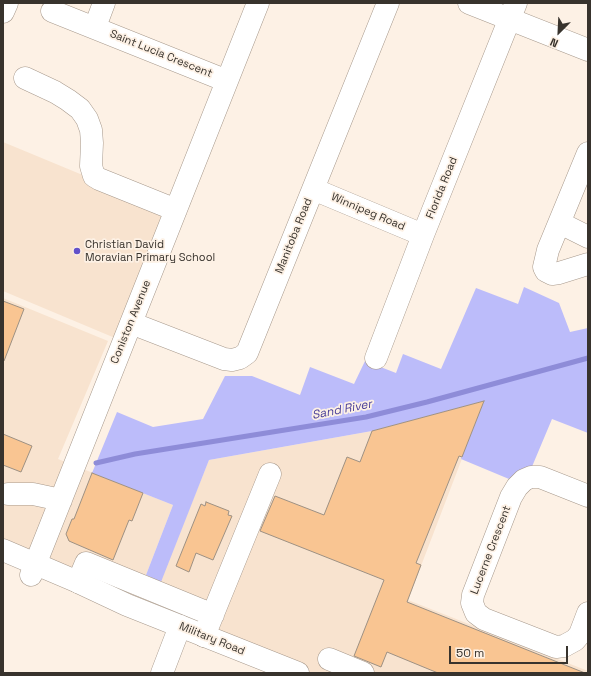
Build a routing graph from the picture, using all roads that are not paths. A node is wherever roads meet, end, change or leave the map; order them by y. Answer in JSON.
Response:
{"nodes":[{"id":1,"x":7,"y":3,"type":"edge"},
{"id":2,"x":104,"y":3,"type":"edge"},
{"id":3,"x":258,"y":3,"type":"edge"},
{"id":4,"x":388,"y":3,"type":"edge"},
{"id":5,"x":469,"y":3,"type":"edge"},
{"id":6,"x":52,"y":11,"type":"dead end"},
{"id":7,"x":513,"y":11,"type":"edge"},
{"id":8,"x":3,"y":12,"type":"edge"},
{"id":9,"x":95,"y":27,"type":"junction"},
{"id":10,"x":588,"y":50,"type":"edge"},
{"id":11,"x":25,"y":78,"type":"dead end"},
{"id":12,"x":227,"y":81,"type":"junction"},
{"id":13,"x":588,"y":153,"type":"edge"},
{"id":14,"x":313,"y":189,"type":"junction"},
{"id":15,"x":176,"y":210,"type":"junction"},
{"id":16,"x":560,"y":223,"type":"junction"},
{"id":17,"x":423,"y":235,"type":"junction"},
{"id":18,"x":588,"y":237,"type":"edge"},
{"id":19,"x":588,"y":264,"type":"edge"},
{"id":20,"x":131,"y":323,"type":"junction"},
{"id":21,"x":376,"y":358,"type":"dead end"},
{"id":22,"x":270,"y":474,"type":"dead end"},
{"id":23,"x":5,"y":496,"type":"edge"},
{"id":24,"x":588,"y":496,"type":"edge"},
{"id":25,"x":61,"y":500,"type":"junction"},
{"id":26,"x":3,"y":550,"type":"edge"},
{"id":27,"x":3,"y":565,"type":"edge"},
{"id":28,"x":33,"y":569,"type":"junction"},
{"id":29,"x":78,"y":582,"type":"junction"},
{"id":30,"x":127,"y":605,"type":"junction"},
{"id":31,"x":588,"y":613,"type":"edge"},
{"id":32,"x":213,"y":615,"type":"junction"},
{"id":33,"x":180,"y":626,"type":"junction"},
{"id":34,"x":204,"y":636,"type":"junction"},
{"id":35,"x":328,"y":660,"type":"edge"},
{"id":36,"x":162,"y":673,"type":"edge"},
{"id":37,"x":298,"y":673,"type":"edge"},
{"id":38,"x":363,"y":673,"type":"edge"}],
"edges":[{"from":1,"to":8,"type":"street"},
{"from":2,"to":9,"type":"street"},
{"from":3,"to":12,"type":"street","name":"Coniston Avenue"},
{"from":4,"to":14,"type":"street","name":"Manitoba Road"},
{"from":5,"to":7,"type":"street"},
{"from":6,"to":9,"type":"street","name":"Saint Lucia Crescent"},
{"from":7,"to":10,"type":"street"},
{"from":7,"to":17,"type":"street","name":"Florida Road"},
{"from":9,"to":12,"type":"street","name":"Saint Lucia Crescent"},
{"from":11,"to":15,"type":"street"},
{"from":12,"to":15,"type":"street","name":"Coniston Avenue"},
{"from":13,"to":16,"type":"street"},
{"from":14,"to":17,"type":"street","name":"Winnipeg Road"},
{"from":14,"to":20,"type":"street","name":"Manitoba Road"},
{"from":15,"to":20,"type":"street","name":"Coniston Avenue"},
{"from":16,"to":18,"type":"street"},
{"from":16,"to":19,"type":"street"},
{"from":17,"to":21,"type":"street","name":"Florida Road"},
{"from":20,"to":25,"type":"street","name":"Coniston Avenue"},
{"from":22,"to":32,"type":"street"},
{"from":23,"to":25,"type":"street"},
{"from":24,"to":31,"type":"street","name":"Lucerne Crescent"},
{"from":25,"to":28,"type":"street","name":"Coniston Avenue"},
{"from":26,"to":28,"type":"street","name":"Military Road"},
{"from":27,"to":28,"type":"street","name":"Military Road"},
{"from":28,"to":29,"type":"street","name":"Military Road"},
{"from":28,"to":30,"type":"street","name":"Military Road"},
{"from":29,"to":30,"type":"street","name":"Military Road"},
{"from":29,"to":32,"type":"street"},
{"from":30,"to":33,"type":"street","name":"Military Road"},
{"from":32,"to":34,"type":"street"},
{"from":33,"to":34,"type":"street","name":"Military Road"},
{"from":33,"to":36,"type":"street"},
{"from":34,"to":37,"type":"street","name":"Military Road"},
{"from":35,"to":38,"type":"street"}]}
